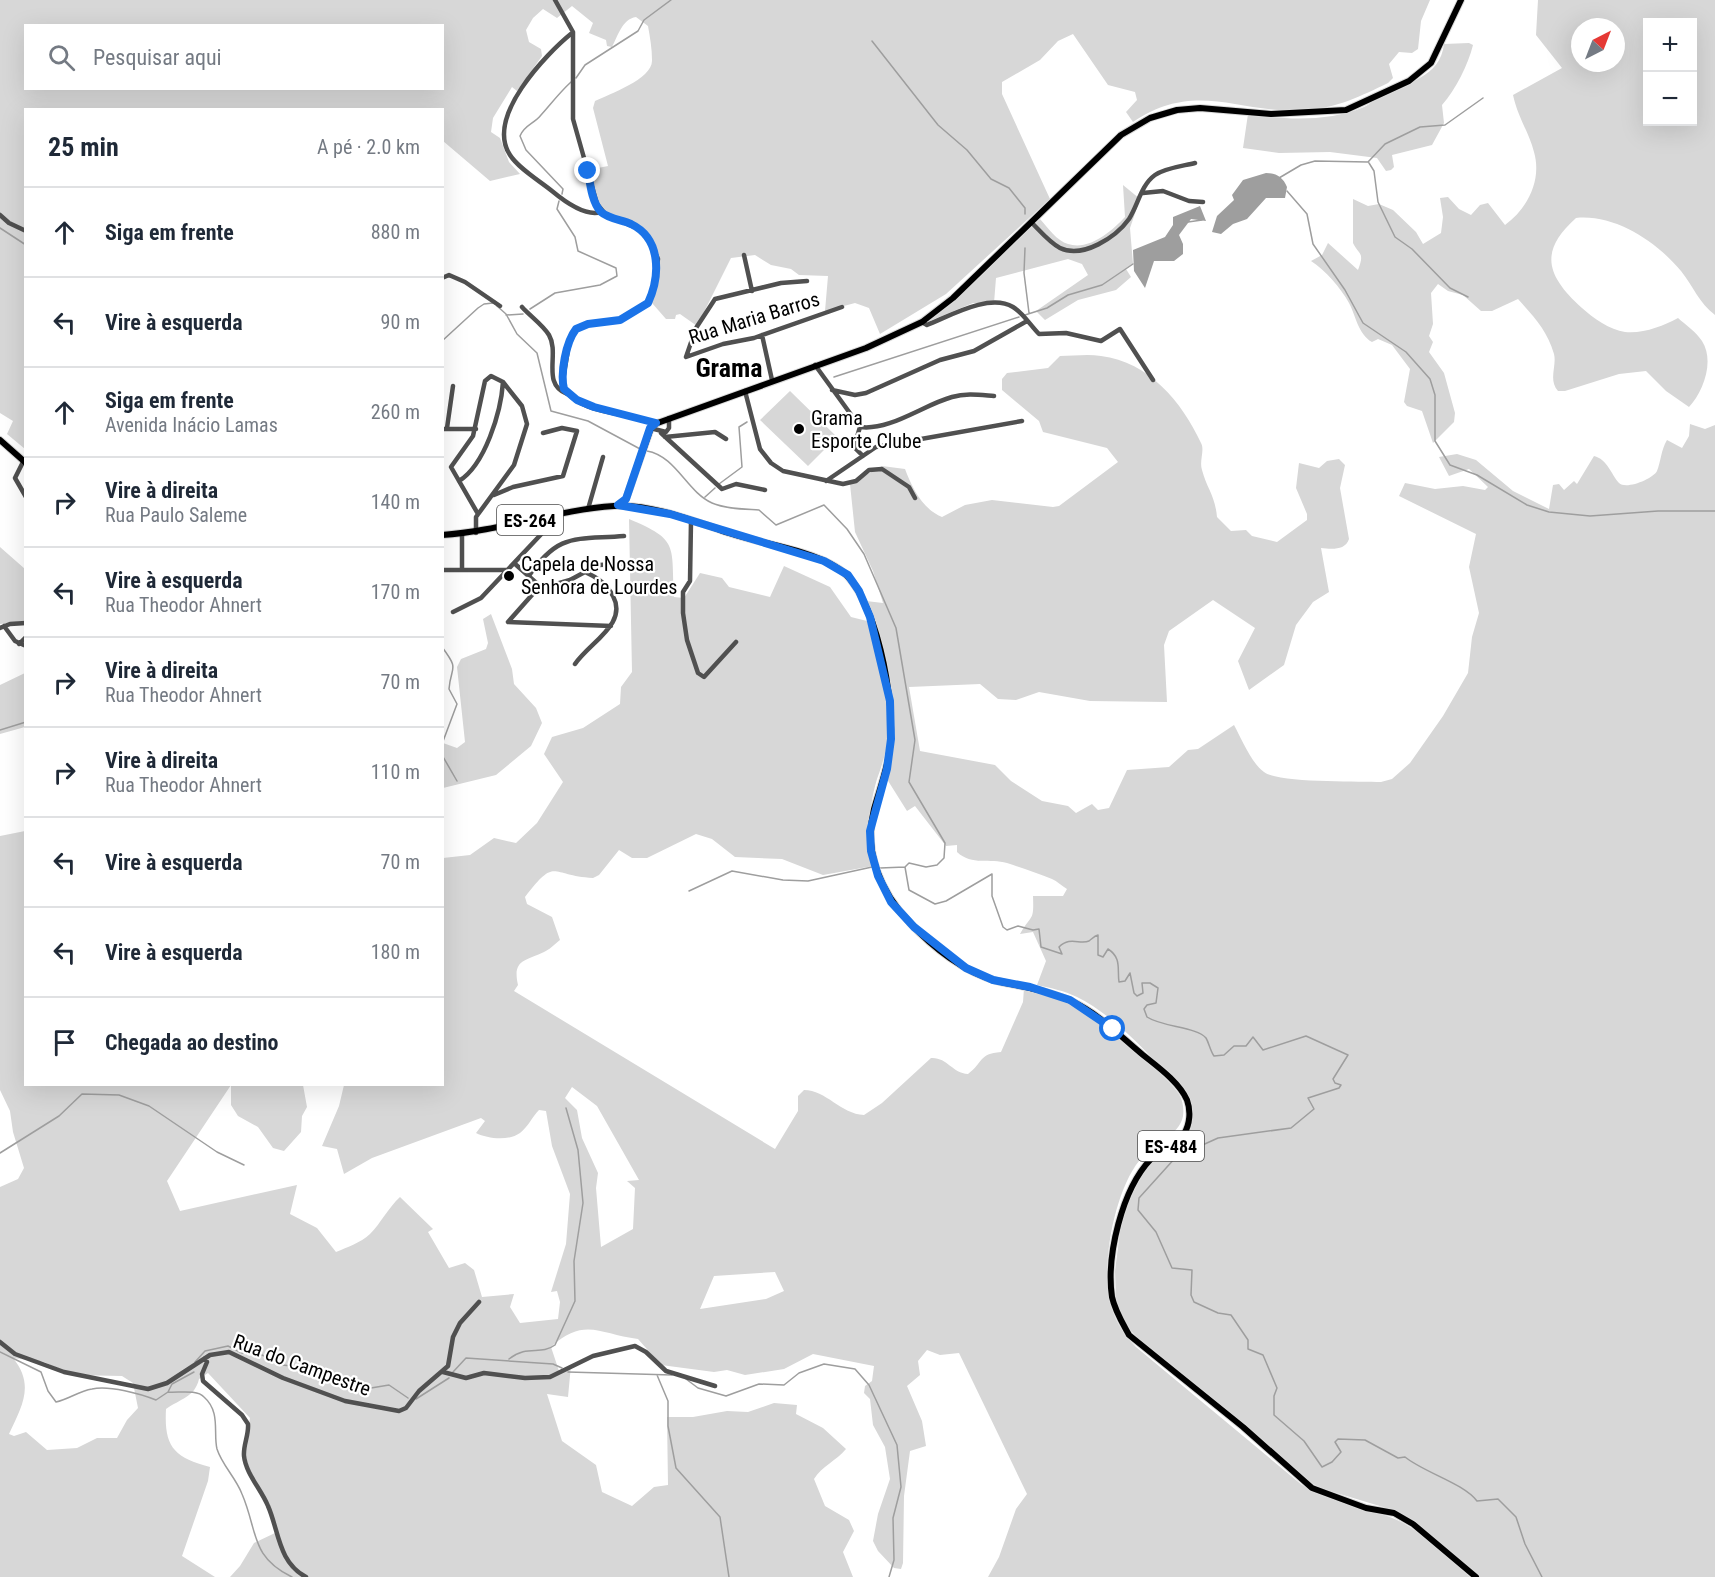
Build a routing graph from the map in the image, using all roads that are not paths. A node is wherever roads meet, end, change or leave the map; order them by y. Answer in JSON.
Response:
{"nodes":[{"id":1,"x":555,"y":0,"type":"edge"},
{"id":2,"x":1461,"y":0,"type":"edge"},
{"id":3,"x":573,"y":32,"type":"junction"},
{"id":4,"x":1195,"y":163,"type":"dead end"},
{"id":5,"x":1143,"y":193,"type":"junction"},
{"id":6,"x":1203,"y":202,"type":"dead end"},
{"id":7,"x":602,"y":212,"type":"junction"},
{"id":8,"x":0,"y":214,"type":"edge"},
{"id":9,"x":1032,"y":223,"type":"junction"},
{"id":10,"x":24,"y":230,"type":"edge"},
{"id":11,"x":744,"y":255,"type":"dead end"},
{"id":12,"x":444,"y":277,"type":"edge"},
{"id":13,"x":807,"y":281,"type":"dead end"},
{"id":14,"x":752,"y":291,"type":"junction"},
{"id":15,"x":500,"y":306,"type":"dead end"},
{"id":16,"x":522,"y":307,"type":"dead end"},
{"id":17,"x":842,"y":307,"type":"dead end"},
{"id":18,"x":1027,"y":321,"type":"junction"},
{"id":19,"x":922,"y":322,"type":"junction"},
{"id":20,"x":762,"y":335,"type":"junction"},
{"id":21,"x":814,"y":365,"type":"junction"},
{"id":22,"x":772,"y":380,"type":"junction"},
{"id":23,"x":1152,"y":380,"type":"dead end"},
{"id":24,"x":501,"y":381,"type":"junction"},
{"id":25,"x":453,"y":386,"type":"dead end"},
{"id":26,"x":832,"y":390,"type":"junction"},
{"id":27,"x":746,"y":391,"type":"junction"},
{"id":28,"x":570,"y":394,"type":"junction"},
{"id":29,"x":994,"y":396,"type":"dead end"},
{"id":30,"x":669,"y":418,"type":"junction"},
{"id":31,"x":1022,"y":421,"type":"dead end"},
{"id":32,"x":653,"y":425,"type":"junction"},
{"id":33,"x":860,"y":427,"type":"junction"},
{"id":34,"x":445,"y":428,"type":"edge"},
{"id":35,"x":476,"y":429,"type":"junction"},
{"id":36,"x":543,"y":433,"type":"dead end"},
{"id":37,"x":663,"y":435,"type":"junction"},
{"id":38,"x":726,"y":439,"type":"dead end"},
{"id":39,"x":0,"y":440,"type":"edge"},
{"id":40,"x":862,"y":456,"type":"junction"},
{"id":41,"x":603,"y":457,"type":"dead end"},
{"id":42,"x":24,"y":461,"type":"edge"},
{"id":43,"x":24,"y":464,"type":"edge"},
{"id":44,"x":459,"y":481,"type":"junction"},
{"id":45,"x":826,"y":481,"type":"junction"},
{"id":46,"x":765,"y":490,"type":"dead end"},
{"id":47,"x":24,"y":494,"type":"edge"},
{"id":48,"x":494,"y":495,"type":"junction"},
{"id":49,"x":915,"y":498,"type":"dead end"},
{"id":50,"x":618,"y":505,"type":"junction"},
{"id":51,"x":588,"y":509,"type":"junction"},
{"id":52,"x":478,"y":514,"type":"junction"},
{"id":53,"x":551,"y":516,"type":"junction"},
{"id":54,"x":691,"y":521,"type":"junction"},
{"id":55,"x":476,"y":533,"type":"junction"},
{"id":56,"x":462,"y":534,"type":"junction"},
{"id":57,"x":444,"y":535,"type":"edge"},
{"id":58,"x":624,"y":536,"type":"dead end"},
{"id":59,"x":514,"y":563,"type":"junction"},
{"id":60,"x":622,"y":564,"type":"dead end"},
{"id":61,"x":462,"y":569,"type":"junction"},
{"id":62,"x":444,"y":570,"type":"edge"},
{"id":63,"x":508,"y":570,"type":"junction"},
{"id":64,"x":585,"y":572,"type":"junction"},
{"id":65,"x":528,"y":577,"type":"junction"},
{"id":66,"x":539,"y":587,"type":"junction"},
{"id":67,"x":453,"y":612,"type":"dead end"},
{"id":68,"x":24,"y":623,"type":"edge"},
{"id":69,"x":611,"y":626,"type":"junction"},
{"id":70,"x":2,"y":627,"type":"edge"},
{"id":71,"x":24,"y":639,"type":"edge"},
{"id":72,"x":736,"y":642,"type":"dead end"},
{"id":73,"x":19,"y":644,"type":"junction"},
{"id":74,"x":24,"y":645,"type":"edge"},
{"id":75,"x":575,"y":664,"type":"dead end"},
{"id":76,"x":479,"y":1302,"type":"dead end"},
{"id":77,"x":0,"y":1342,"type":"edge"},
{"id":78,"x":205,"y":1358,"type":"junction"},
{"id":79,"x":443,"y":1372,"type":"junction"},
{"id":80,"x":715,"y":1386,"type":"dead end"},
{"id":81,"x":306,"y":1577,"type":"edge"},
{"id":82,"x":1476,"y":1577,"type":"edge"}],
"edges":[{"from":1,"to":3,"type":"street"},
{"from":2,"to":9,"type":"main road"},
{"from":3,"to":7,"type":"street"},
{"from":3,"to":7,"type":"street"},
{"from":4,"to":5,"type":"street"},
{"from":5,"to":6,"type":"street"},
{"from":5,"to":9,"type":"street"},
{"from":7,"to":28,"type":"street"},
{"from":8,"to":10,"type":"street"},
{"from":9,"to":19,"type":"main road"},
{"from":11,"to":14,"type":"street"},
{"from":12,"to":15,"type":"street"},
{"from":13,"to":14,"type":"street","name":"Rua Maria Barros"},
{"from":14,"to":20,"type":"street","name":"Rua Maria Barros"},
{"from":16,"to":28,"type":"street"},
{"from":17,"to":20,"type":"street","name":"Rua Maria Barros"},
{"from":18,"to":19,"type":"street"},
{"from":18,"to":23,"type":"street"},
{"from":18,"to":26,"type":"street"},
{"from":19,"to":21,"type":"main road"},
{"from":20,"to":22,"type":"street"},
{"from":21,"to":22,"type":"main road"},
{"from":21,"to":26,"type":"street"},
{"from":22,"to":27,"type":"main road"},
{"from":24,"to":35,"type":"street"},
{"from":24,"to":44,"type":"street"},
{"from":24,"to":48,"type":"street"},
{"from":25,"to":34,"type":"street"},
{"from":26,"to":33,"type":"street"},
{"from":27,"to":30,"type":"main road"},
{"from":27,"to":45,"type":"street"},
{"from":28,"to":32,"type":"street"},
{"from":29,"to":33,"type":"street"},
{"from":30,"to":32,"type":"main road"},
{"from":30,"to":37,"type":"street"},
{"from":31,"to":40,"type":"street"},
{"from":32,"to":37,"type":"street"},
{"from":32,"to":50,"type":"main road"},
{"from":33,"to":40,"type":"street"},
{"from":34,"to":35,"type":"street"},
{"from":35,"to":44,"type":"street"},
{"from":36,"to":48,"type":"street"},
{"from":37,"to":38,"type":"street"},
{"from":37,"to":46,"type":"street"},
{"from":39,"to":42,"type":"main road"},
{"from":40,"to":45,"type":"street"},
{"from":41,"to":51,"type":"street"},
{"from":43,"to":47,"type":"street"},
{"from":44,"to":52,"type":"street"},
{"from":45,"to":49,"type":"street"},
{"from":48,"to":52,"type":"street"},
{"from":50,"to":51,"type":"main road","number":"ES-264"},
{"from":50,"to":54,"type":"main road","number":"ES-484"},
{"from":51,"to":53,"type":"main road","number":"ES-264"},
{"from":52,"to":55,"type":"street"},
{"from":53,"to":55,"type":"main road","number":"ES-264"},
{"from":53,"to":59,"type":"street"},
{"from":54,"to":72,"type":"street"},
{"from":54,"to":82,"type":"main road","number":"ES-484"},
{"from":55,"to":56,"type":"main road","number":"ES-264"},
{"from":56,"to":57,"type":"main road","number":"ES-264"},
{"from":56,"to":61,"type":"street"},
{"from":58,"to":65,"type":"street"},
{"from":59,"to":63,"type":"street"},
{"from":59,"to":65,"type":"street"},
{"from":60,"to":64,"type":"street"},
{"from":61,"to":62,"type":"street"},
{"from":61,"to":63,"type":"street"},
{"from":63,"to":67,"type":"street"},
{"from":64,"to":66,"type":"street"},
{"from":64,"to":69,"type":"street"},
{"from":65,"to":66,"type":"street"},
{"from":66,"to":69,"type":"street"},
{"from":68,"to":70,"type":"street"},
{"from":69,"to":75,"type":"street"},
{"from":70,"to":73,"type":"street"},
{"from":71,"to":73,"type":"street"},
{"from":73,"to":74,"type":"street"},
{"from":76,"to":79,"type":"street"},
{"from":77,"to":78,"type":"street","name":"Rua do Campestre"},
{"from":78,"to":79,"type":"street","name":"Rua do Campestre"},
{"from":78,"to":81,"type":"street"},
{"from":79,"to":80,"type":"street"}]}
